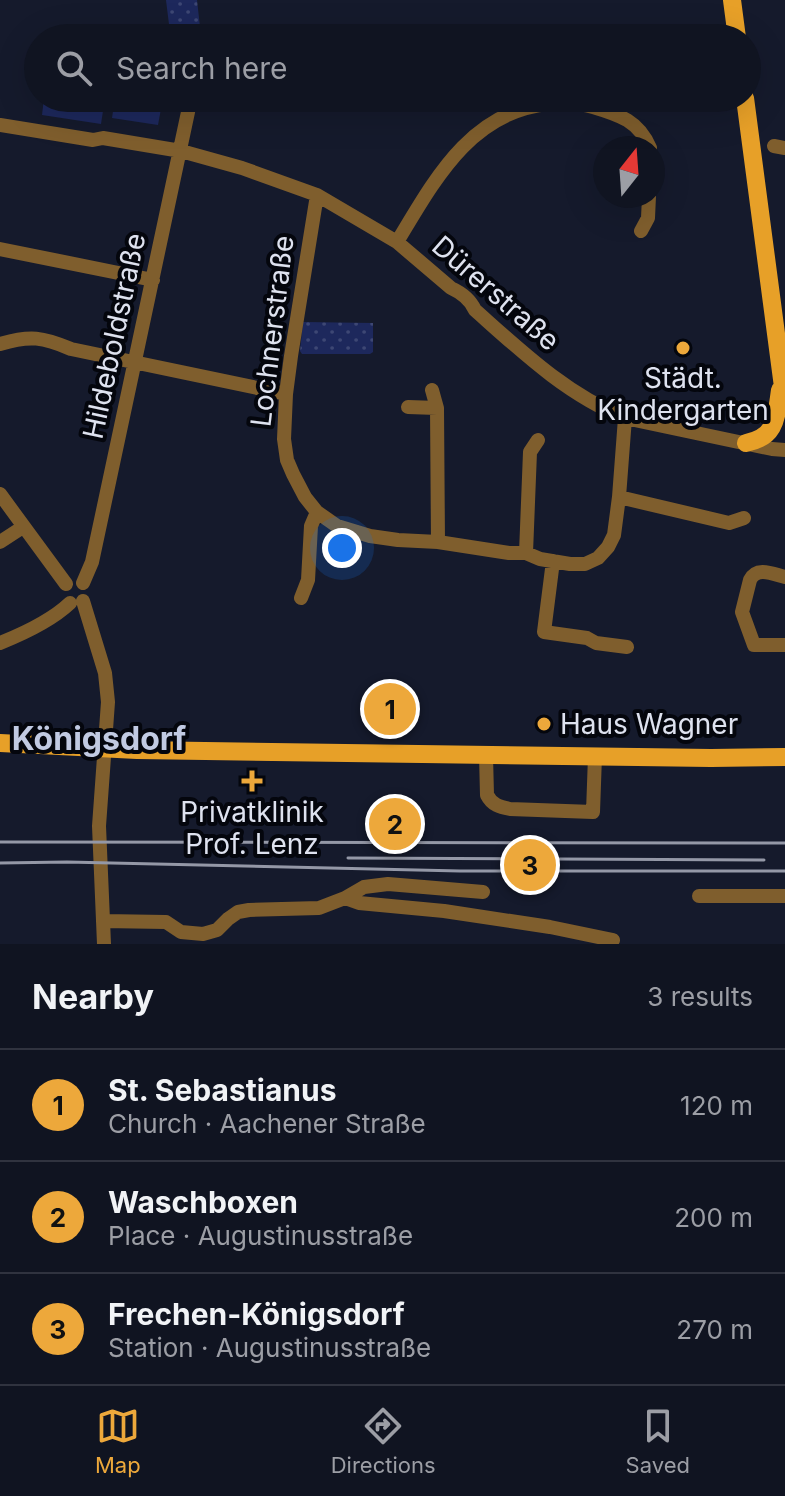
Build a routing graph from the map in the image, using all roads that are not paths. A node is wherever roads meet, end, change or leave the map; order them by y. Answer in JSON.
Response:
{"nodes":[{"id":1,"x":732,"y":0,"type":"edge"},
{"id":2,"x":735,"y":24,"type":"edge"},
{"id":3,"x":188,"y":112,"type":"edge"},
{"id":4,"x":514,"y":112,"type":"edge"},
{"id":5,"x":608,"y":112,"type":"edge"},
{"id":6,"x":747,"y":112,"type":"edge"},
{"id":7,"x":0,"y":125,"type":"edge"},
{"id":8,"x":644,"y":136,"type":"edge"},
{"id":9,"x":181,"y":151,"type":"junction"},
{"id":10,"x":317,"y":195,"type":"junction"},
{"id":11,"x":648,"y":208,"type":"edge"},
{"id":12,"x":641,"y":231,"type":"dead end"},
{"id":13,"x":397,"y":242,"type":"junction"},
{"id":14,"x":0,"y":249,"type":"edge"},
{"id":15,"x":153,"y":280,"type":"junction"},
{"id":16,"x":0,"y":344,"type":"edge"},
{"id":17,"x":135,"y":362,"type":"junction"},
{"id":18,"x":782,"y":376,"type":"junction"},
{"id":19,"x":432,"y":390,"type":"dead end"},
{"id":20,"x":286,"y":394,"type":"junction"},
{"id":21,"x":785,"y":402,"type":"edge"},
{"id":22,"x":408,"y":407,"type":"dead end"},
{"id":23,"x":437,"y":408,"type":"junction"},
{"id":24,"x":625,"y":418,"type":"junction"},
{"id":25,"x":538,"y":440,"type":"dead end"},
{"id":26,"x":746,"y":443,"type":"junction"},
{"id":27,"x":785,"y":450,"type":"edge"},
{"id":28,"x":0,"y":494,"type":"edge"},
{"id":29,"x":619,"y":497,"type":"junction"},
{"id":30,"x":317,"y":512,"type":"junction"},
{"id":31,"x":744,"y":518,"type":"dead end"},
{"id":32,"x":23,"y":527,"type":"junction"},
{"id":33,"x":0,"y":542,"type":"edge"},
{"id":34,"x":438,"y":542,"type":"junction"},
{"id":35,"x":526,"y":553,"type":"junction"},
{"id":36,"x":553,"y":561,"type":"junction"},
{"id":37,"x":785,"y":577,"type":"edge"},
{"id":38,"x":83,"y":583,"type":"junction"},
{"id":39,"x":66,"y":584,"type":"junction"},
{"id":40,"x":301,"y":598,"type":"dead end"},
{"id":41,"x":77,"y":602,"type":"junction"},
{"id":42,"x":0,"y":643,"type":"edge"},
{"id":43,"x":785,"y":645,"type":"edge"},
{"id":44,"x":627,"y":647,"type":"dead end"},
{"id":45,"x":0,"y":743,"type":"edge"},
{"id":46,"x":106,"y":749,"type":"junction"},
{"id":47,"x":486,"y":755,"type":"junction"},
{"id":48,"x":595,"y":756,"type":"junction"},
{"id":49,"x":785,"y":757,"type":"edge"},
{"id":50,"x":483,"y":892,"type":"dead end"},
{"id":51,"x":699,"y":896,"type":"dead end"},
{"id":52,"x":785,"y":896,"type":"edge"},
{"id":53,"x":345,"y":898,"type":"junction"},
{"id":54,"x":103,"y":921,"type":"junction"},
{"id":55,"x":613,"y":940,"type":"dead end"},
{"id":56,"x":104,"y":944,"type":"edge"}],
"edges":[{"from":1,"to":2,"type":"main road"},
{"from":3,"to":9,"type":"street","name":"Hildeboldstraße"},
{"from":4,"to":13,"type":"street"},
{"from":5,"to":8,"type":"street"},
{"from":6,"to":18,"type":"main road"},
{"from":7,"to":9,"type":"street","name":"Dürerstraße"},
{"from":9,"to":10,"type":"street","name":"Dürerstraße"},
{"from":9,"to":15,"type":"street","name":"Hildeboldstraße"},
{"from":10,"to":13,"type":"street","name":"Dürerstraße"},
{"from":10,"to":20,"type":"street","name":"Lochnerstraße"},
{"from":11,"to":12,"type":"street"},
{"from":13,"to":24,"type":"street","name":"Dürerstraße"},
{"from":14,"to":15,"type":"street"},
{"from":15,"to":17,"type":"street","name":"Hildeboldstraße"},
{"from":16,"to":17,"type":"street"},
{"from":17,"to":20,"type":"street"},
{"from":17,"to":38,"type":"street","name":"Hildeboldstraße"},
{"from":18,"to":21,"type":"main road"},
{"from":18,"to":26,"type":"main road"},
{"from":19,"to":23,"type":"street"},
{"from":20,"to":30,"type":"street","name":"Lochnerstraße"},
{"from":22,"to":23,"type":"street"},
{"from":23,"to":34,"type":"street"},
{"from":24,"to":26,"type":"street","name":"Dürerstraße"},
{"from":24,"to":29,"type":"street","name":"Lochnerstraße"},
{"from":25,"to":35,"type":"street"},
{"from":26,"to":27,"type":"street","name":"Dürerstraße"},
{"from":28,"to":32,"type":"street"},
{"from":29,"to":31,"type":"street"},
{"from":29,"to":36,"type":"street","name":"Lochnerstraße"},
{"from":30,"to":34,"type":"street","name":"Lochnerstraße"},
{"from":30,"to":40,"type":"street"},
{"from":32,"to":33,"type":"street"},
{"from":32,"to":39,"type":"street"},
{"from":34,"to":35,"type":"street","name":"Lochnerstraße"},
{"from":35,"to":36,"type":"street","name":"Lochnerstraße"},
{"from":36,"to":44,"type":"street"},
{"from":37,"to":43,"type":"street"},
{"from":38,"to":39,"type":"street"},
{"from":38,"to":41,"type":"street"},
{"from":39,"to":41,"type":"street"},
{"from":41,"to":42,"type":"street"},
{"from":41,"to":46,"type":"street"},
{"from":45,"to":46,"type":"main road"},
{"from":46,"to":47,"type":"main road"},
{"from":46,"to":54,"type":"street"},
{"from":47,"to":48,"type":"main road"},
{"from":47,"to":48,"type":"street"},
{"from":48,"to":49,"type":"main road"},
{"from":50,"to":53,"type":"street"},
{"from":51,"to":52,"type":"street"},
{"from":53,"to":54,"type":"street"},
{"from":53,"to":55,"type":"street"},
{"from":54,"to":56,"type":"street"}]}
